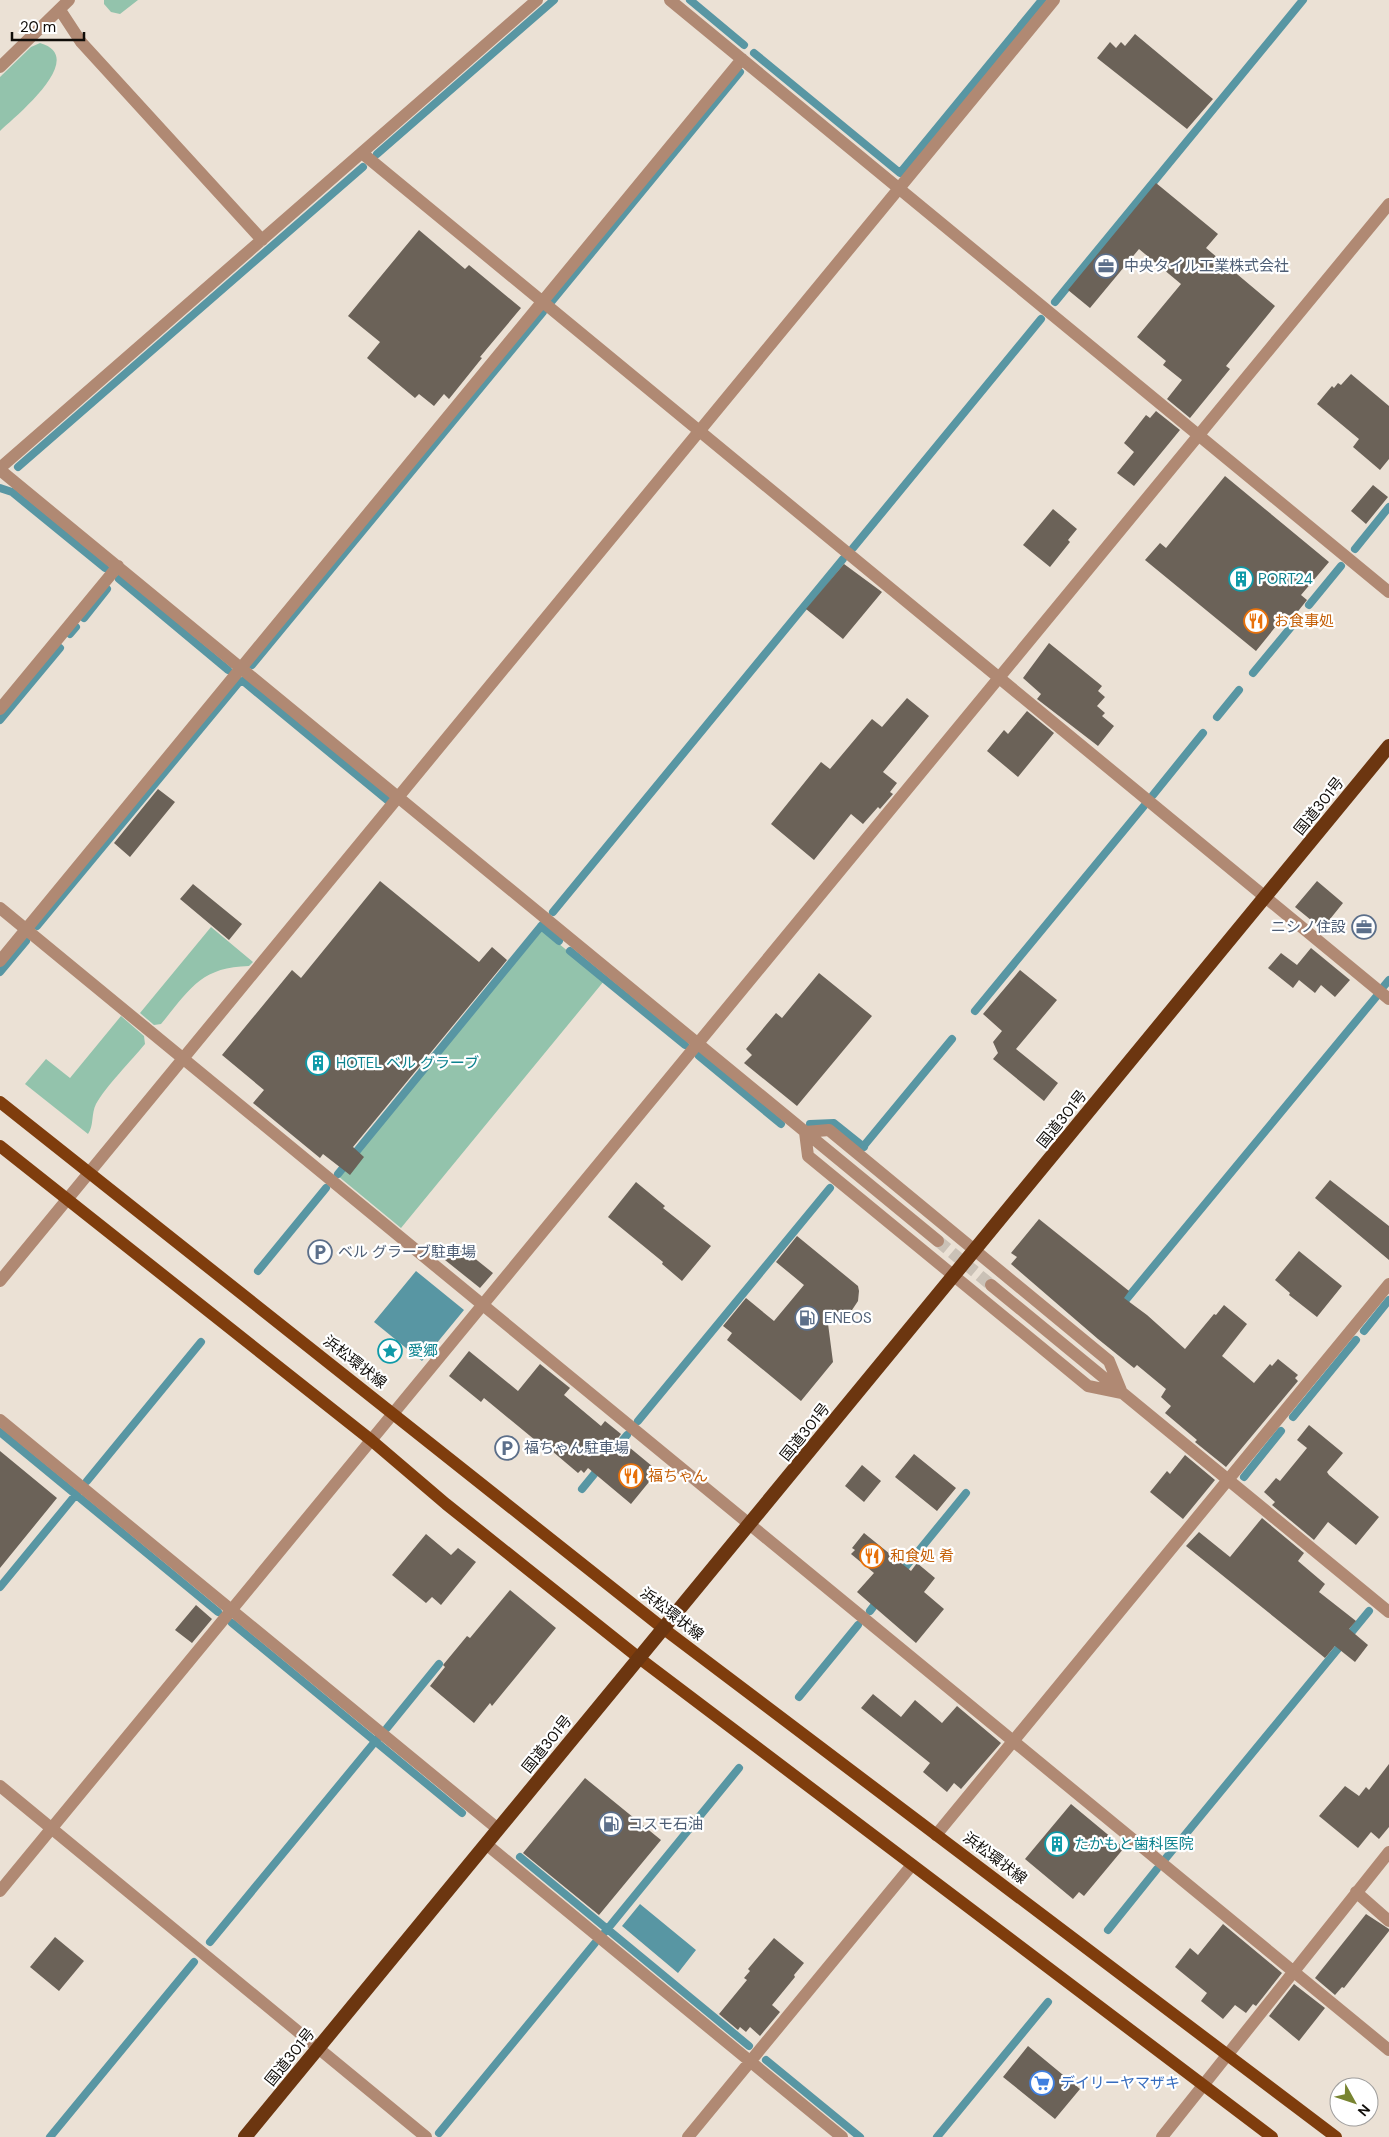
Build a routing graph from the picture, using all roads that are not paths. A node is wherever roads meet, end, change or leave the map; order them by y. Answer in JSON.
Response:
{"nodes":[{"id":1,"x":538,"y":0,"type":"edge"},
{"id":2,"x":670,"y":0,"type":"edge"},
{"id":3,"x":1054,"y":0,"type":"edge"},
{"id":4,"x":66,"y":3,"type":"edge"},
{"id":5,"x":742,"y":60,"type":"junction"},
{"id":6,"x":0,"y":67,"type":"edge"},
{"id":7,"x":362,"y":153,"type":"junction"},
{"id":8,"x":899,"y":188,"type":"junction"},
{"id":9,"x":1389,"y":204,"type":"edge"},
{"id":10,"x":262,"y":240,"type":"junction"},
{"id":11,"x":542,"y":302,"type":"junction"},
{"id":12,"x":699,"y":431,"type":"junction"},
{"id":13,"x":1199,"y":435,"type":"junction"},
{"id":14,"x":0,"y":469,"type":"edge"},
{"id":15,"x":118,"y":566,"type":"junction"},
{"id":16,"x":1389,"y":592,"type":"edge"},
{"id":17,"x":241,"y":668,"type":"junction"},
{"id":18,"x":999,"y":678,"type":"junction"},
{"id":19,"x":0,"y":709,"type":"edge"},
{"id":20,"x":1389,"y":746,"type":"edge"},
{"id":21,"x":398,"y":797,"type":"junction"},
{"id":22,"x":1265,"y":897,"type":"junction"},
{"id":23,"x":0,"y":908,"type":"edge"},
{"id":24,"x":26,"y":929,"type":"junction"},
{"id":25,"x":0,"y":961,"type":"edge"},
{"id":26,"x":1389,"y":999,"type":"edge"},
{"id":27,"x":698,"y":1044,"type":"junction"},
{"id":28,"x":183,"y":1058,"type":"junction"},
{"id":29,"x":0,"y":1102,"type":"edge"},
{"id":30,"x":804,"y":1132,"type":"junction"},
{"id":31,"x":0,"y":1146,"type":"edge"},
{"id":32,"x":89,"y":1172,"type":"junction"},
{"id":33,"x":67,"y":1199,"type":"junction"},
{"id":34,"x":938,"y":1241,"type":"tunnel mouth"},
{"id":35,"x":975,"y":1250,"type":"junction"},
{"id":36,"x":954,"y":1276,"type":"junction"},
{"id":37,"x":0,"y":1281,"type":"edge"},
{"id":38,"x":1389,"y":1284,"type":"edge"},
{"id":39,"x":991,"y":1285,"type":"tunnel mouth"},
{"id":40,"x":483,"y":1305,"type":"junction"},
{"id":41,"x":1122,"y":1393,"type":"junction"},
{"id":42,"x":393,"y":1414,"type":"junction"},
{"id":43,"x":0,"y":1420,"type":"edge"},
{"id":44,"x":371,"y":1440,"type":"junction"},
{"id":45,"x":1228,"y":1480,"type":"junction"},
{"id":46,"x":750,"y":1524,"type":"junction"},
{"id":47,"x":231,"y":1610,"type":"junction"},
{"id":48,"x":1389,"y":1612,"type":"edge"},
{"id":49,"x":664,"y":1629,"type":"junction"},
{"id":50,"x":639,"y":1658,"type":"junction"},
{"id":51,"x":1013,"y":1741,"type":"junction"},
{"id":52,"x":0,"y":1786,"type":"edge"},
{"id":53,"x":51,"y":1828,"type":"junction"},
{"id":54,"x":498,"y":1830,"type":"junction"},
{"id":55,"x":936,"y":1835,"type":"junction"},
{"id":56,"x":486,"y":1844,"type":"junction"},
{"id":57,"x":1389,"y":1852,"type":"edge"},
{"id":58,"x":912,"y":1865,"type":"junction"},
{"id":59,"x":0,"y":1890,"type":"edge"},
{"id":60,"x":1356,"y":1892,"type":"junction"},
{"id":61,"x":1389,"y":1921,"type":"edge"},
{"id":62,"x":1293,"y":1972,"type":"junction"},
{"id":63,"x":318,"y":2048,"type":"junction"},
{"id":64,"x":1389,"y":2050,"type":"edge"},
{"id":65,"x":1227,"y":2055,"type":"junction"},
{"id":66,"x":750,"y":2062,"type":"junction"},
{"id":67,"x":1204,"y":2086,"type":"junction"},
{"id":68,"x":245,"y":2137,"type":"edge"},
{"id":69,"x":426,"y":2137,"type":"edge"},
{"id":70,"x":688,"y":2137,"type":"edge"},
{"id":71,"x":842,"y":2137,"type":"edge"},
{"id":72,"x":1162,"y":2137,"type":"edge"},
{"id":73,"x":1272,"y":2137,"type":"edge"},
{"id":74,"x":1336,"y":2137,"type":"edge"}],
"edges":[{"from":1,"to":7,"type":"street"},
{"from":2,"to":5,"type":"street"},
{"from":3,"to":8,"type":"street"},
{"from":4,"to":6,"type":"street"},
{"from":4,"to":10,"type":"street"},
{"from":5,"to":8,"type":"street"},
{"from":5,"to":11,"type":"street"},
{"from":7,"to":10,"type":"street"},
{"from":7,"to":11,"type":"street"},
{"from":8,"to":12,"type":"street"},
{"from":8,"to":13,"type":"street"},
{"from":9,"to":13,"type":"street"},
{"from":10,"to":14,"type":"street"},
{"from":11,"to":12,"type":"street"},
{"from":11,"to":17,"type":"street"},
{"from":12,"to":18,"type":"street"},
{"from":12,"to":21,"type":"street"},
{"from":13,"to":16,"type":"street"},
{"from":13,"to":18,"type":"street"},
{"from":14,"to":15,"type":"street"},
{"from":15,"to":17,"type":"street"},
{"from":15,"to":19,"type":"street"},
{"from":17,"to":21,"type":"street"},
{"from":17,"to":24,"type":"street"},
{"from":18,"to":22,"type":"street"},
{"from":18,"to":27,"type":"street"},
{"from":20,"to":22,"type":"highway","name":"国道301号"},
{"from":21,"to":27,"type":"street"},
{"from":21,"to":28,"type":"street"},
{"from":22,"to":26,"type":"street"},
{"from":22,"to":35,"type":"highway","name":"国道301号"},
{"from":23,"to":24,"type":"street"},
{"from":24,"to":25,"type":"street"},
{"from":24,"to":28,"type":"street"},
{"from":27,"to":30,"type":"street"},
{"from":27,"to":40,"type":"street"},
{"from":28,"to":32,"type":"street"},
{"from":28,"to":40,"type":"street"},
{"from":29,"to":32,"type":"main road","name":"浜松環状線"},
{"from":30,"to":34,"type":"street"},
{"from":30,"to":35,"type":"street"},
{"from":30,"to":36,"type":"street"},
{"from":31,"to":33,"type":"main road"},
{"from":32,"to":33,"type":"street"},
{"from":32,"to":42,"type":"main road","name":"浜松環状線"},
{"from":33,"to":37,"type":"street"},
{"from":33,"to":44,"type":"main road"},
{"from":35,"to":36,"type":"highway","name":"国道301号"},
{"from":35,"to":41,"type":"street"},
{"from":36,"to":41,"type":"street"},
{"from":36,"to":46,"type":"highway","name":"国道301号"},
{"from":38,"to":45,"type":"street"},
{"from":39,"to":41,"type":"street"},
{"from":40,"to":42,"type":"street"},
{"from":40,"to":46,"type":"street"},
{"from":41,"to":45,"type":"street"},
{"from":42,"to":44,"type":"street"},
{"from":42,"to":49,"type":"main road","name":"浜松環状線"},
{"from":43,"to":47,"type":"street"},
{"from":44,"to":47,"type":"street"},
{"from":44,"to":50,"type":"main road"},
{"from":45,"to":48,"type":"street"},
{"from":45,"to":51,"type":"street"},
{"from":46,"to":49,"type":"highway","name":"国道301号"},
{"from":46,"to":51,"type":"street"},
{"from":47,"to":53,"type":"street"},
{"from":47,"to":54,"type":"street"},
{"from":49,"to":50,"type":"highway","name":"国道301号"},
{"from":49,"to":55,"type":"main road","name":"浜松環状線"},
{"from":50,"to":54,"type":"highway","name":"国道301号"},
{"from":50,"to":58,"type":"main road"},
{"from":51,"to":55,"type":"street"},
{"from":51,"to":62,"type":"street"},
{"from":52,"to":53,"type":"street"},
{"from":53,"to":59,"type":"street"},
{"from":53,"to":63,"type":"street"},
{"from":54,"to":56,"type":"highway","name":"国道301号"},
{"from":55,"to":65,"type":"main road","name":"浜松環状線"},
{"from":56,"to":63,"type":"highway","name":"国道301号"},
{"from":56,"to":66,"type":"street"},
{"from":57,"to":60,"type":"street"},
{"from":58,"to":66,"type":"street"},
{"from":58,"to":67,"type":"main road"},
{"from":60,"to":61,"type":"street"},
{"from":60,"to":62,"type":"street"},
{"from":62,"to":64,"type":"street"},
{"from":62,"to":65,"type":"street"},
{"from":63,"to":68,"type":"highway","name":"国道301号"},
{"from":63,"to":69,"type":"street"},
{"from":65,"to":67,"type":"street"},
{"from":65,"to":74,"type":"main road","name":"浜松環状線"},
{"from":66,"to":70,"type":"street"},
{"from":66,"to":71,"type":"street"},
{"from":67,"to":72,"type":"street"},
{"from":67,"to":73,"type":"main road"}]}
